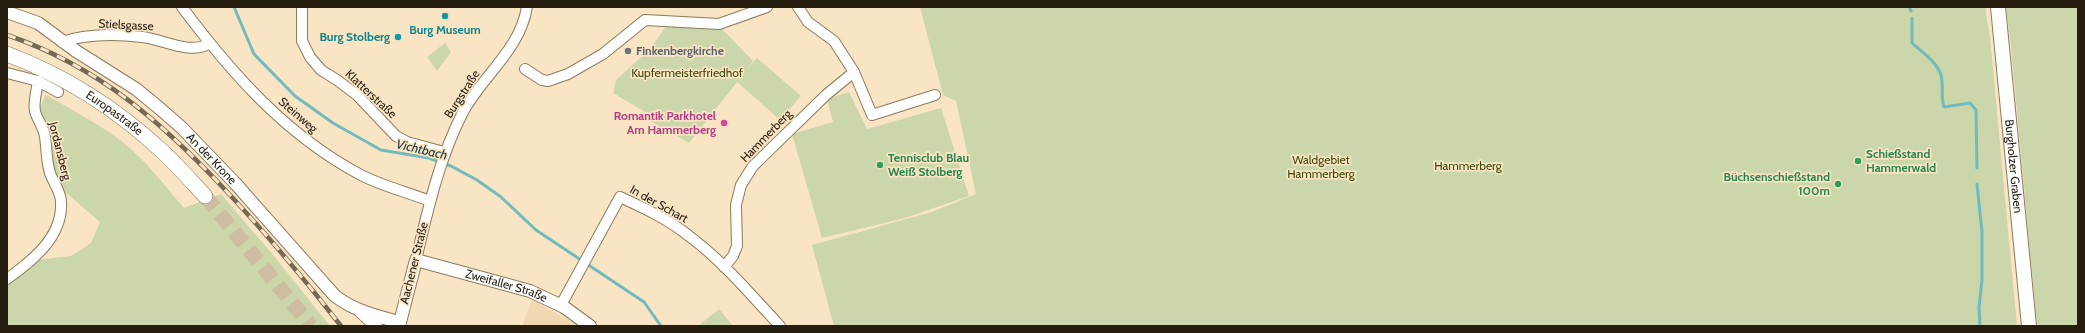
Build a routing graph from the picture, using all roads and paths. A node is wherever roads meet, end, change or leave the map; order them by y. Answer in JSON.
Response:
{"nodes":[{"id":1,"x":182,"y":7,"type":"edge"},
{"id":2,"x":302,"y":7,"type":"edge"},
{"id":3,"x":527,"y":7,"type":"edge"},
{"id":4,"x":767,"y":7,"type":"edge"},
{"id":5,"x":798,"y":7,"type":"edge"},
{"id":6,"x":1998,"y":7,"type":"edge"},
{"id":7,"x":7,"y":12,"type":"edge"},
{"id":8,"x":62,"y":42,"type":"junction"},
{"id":9,"x":210,"y":43,"type":"junction"},
{"id":10,"x":7,"y":54,"type":"edge"},
{"id":11,"x":525,"y":69,"type":"dead end"},
{"id":12,"x":854,"y":72,"type":"junction"},
{"id":13,"x":7,"y":73,"type":"edge"},
{"id":14,"x":38,"y":81,"type":"junction"},
{"id":15,"x":58,"y":92,"type":"dead end"},
{"id":16,"x":935,"y":95,"type":"dead end"},
{"id":17,"x":443,"y":155,"type":"junction"},
{"id":18,"x":205,"y":196,"type":"tunnel mouth"},
{"id":19,"x":430,"y":201,"type":"junction"},
{"id":20,"x":416,"y":260,"type":"junction"},
{"id":21,"x":724,"y":267,"type":"junction"},
{"id":22,"x":7,"y":279,"type":"edge"},
{"id":23,"x":561,"y":305,"type":"junction"},
{"id":24,"x":360,"y":311,"type":"junction"},
{"id":25,"x":399,"y":324,"type":"edge"},
{"id":26,"x":376,"y":326,"type":"edge"},
{"id":27,"x":590,"y":326,"type":"edge"},
{"id":28,"x":780,"y":326,"type":"edge"},
{"id":29,"x":2029,"y":326,"type":"edge"}],
"edges":[{"from":1,"to":9,"type":"street","name":"Steinweg"},
{"from":2,"to":17,"type":"street","name":"Klatterstraße"},
{"from":3,"to":17,"type":"street","name":"Burgstraße"},
{"from":4,"to":11,"type":"street"},
{"from":5,"to":12,"type":"street"},
{"from":6,"to":29,"type":"main road","name":"Burgholzer Graben"},
{"from":7,"to":8,"type":"street","name":"An der Krone"},
{"from":8,"to":9,"type":"street","name":"Stielsgasse"},
{"from":8,"to":24,"type":"street","name":"An der Krone"},
{"from":9,"to":19,"type":"street","name":"Steinweg"},
{"from":10,"to":18,"type":"main road","name":"Europastraße"},
{"from":12,"to":16,"type":"street"},
{"from":12,"to":21,"type":"street","name":"Hammerberg"},
{"from":13,"to":14,"type":"street"},
{"from":14,"to":15,"type":"street"},
{"from":14,"to":22,"type":"street","name":"Jordansberg"},
{"from":17,"to":19,"type":"street","name":"Burgstraße"},
{"from":19,"to":20,"type":"street","name":"Aachener Straße"},
{"from":20,"to":23,"type":"street","name":"Zweifaller Straße"},
{"from":20,"to":25,"type":"street","name":"Aachener Straße"},
{"from":21,"to":23,"type":"street","name":"In der Schart"},
{"from":21,"to":28,"type":"street"},
{"from":23,"to":27,"type":"street","name":"Zweifaller Straße"},
{"from":24,"to":25,"type":"street","name":"An der Krone"},
{"from":24,"to":26,"type":"street"}]}
